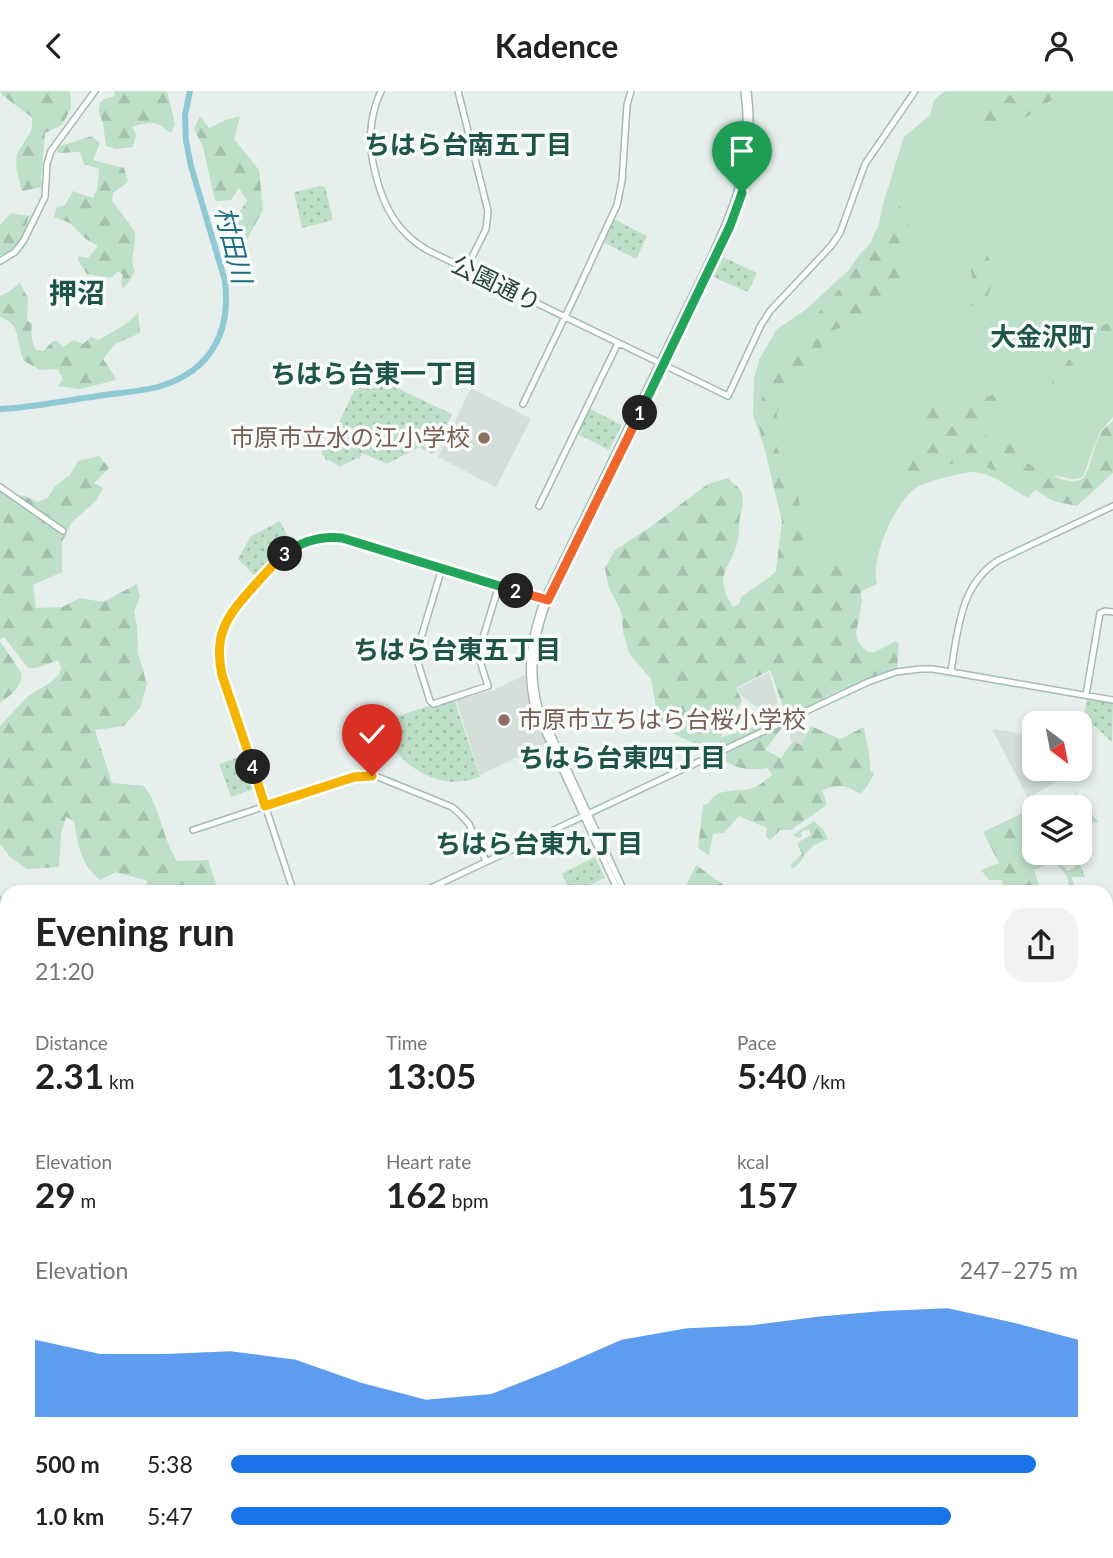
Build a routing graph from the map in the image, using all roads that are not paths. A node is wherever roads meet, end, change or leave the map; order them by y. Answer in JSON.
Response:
{"nodes":[{"id":1,"x":95,"y":91,"type":"edge"},
{"id":2,"x":381,"y":91,"type":"edge"},
{"id":3,"x":458,"y":91,"type":"edge"},
{"id":4,"x":631,"y":91,"type":"edge"},
{"id":5,"x":746,"y":91,"type":"edge"},
{"id":6,"x":915,"y":91,"type":"edge"},
{"id":7,"x":0,"y":261,"type":"edge"},
{"id":8,"x":466,"y":269,"type":"junction"},
{"id":9,"x":565,"y":317,"type":"junction"},
{"id":10,"x":618,"y":343,"type":"junction"},
{"id":11,"x":662,"y":363,"type":"junction"},
{"id":12,"x":523,"y":404,"type":"dead end"},
{"id":13,"x":0,"y":487,"type":"edge"},
{"id":14,"x":539,"y":506,"type":"dead end"},
{"id":15,"x":1113,"y":506,"type":"edge"},
{"id":16,"x":63,"y":531,"type":"dead end"},
{"id":17,"x":442,"y":568,"type":"junction"},
{"id":18,"x":499,"y":585,"type":"junction"},
{"id":19,"x":546,"y":600,"type":"junction"},
{"id":20,"x":1113,"y":612,"type":"edge"},
{"id":21,"x":951,"y":671,"type":"junction"},
{"id":22,"x":1086,"y":695,"type":"junction"},
{"id":23,"x":1113,"y":700,"type":"edge"},
{"id":24,"x":265,"y":806,"type":"junction"},
{"id":25,"x":585,"y":814,"type":"junction"},
{"id":26,"x":193,"y":830,"type":"dead end"},
{"id":27,"x":486,"y":861,"type":"junction"},
{"id":28,"x":291,"y":885,"type":"edge"},
{"id":29,"x":436,"y":885,"type":"edge"},
{"id":30,"x":616,"y":885,"type":"edge"},
{"id":31,"x":621,"y":885,"type":"edge"}],
"edges":[{"from":1,"to":7,"type":"street"},
{"from":2,"to":8,"type":"street","name":"公園通り"},
{"from":3,"to":8,"type":"street"},
{"from":4,"to":9,"type":"street"},
{"from":5,"to":11,"type":"street"},
{"from":6,"to":11,"type":"street","name":"公園通り"},
{"from":8,"to":9,"type":"street","name":"公園通り"},
{"from":9,"to":10,"type":"street","name":"公園通り"},
{"from":9,"to":12,"type":"street"},
{"from":10,"to":11,"type":"street","name":"公園通り"},
{"from":10,"to":14,"type":"street"},
{"from":11,"to":19,"type":"street"},
{"from":13,"to":16,"type":"street"},
{"from":15,"to":21,"type":"street"},
{"from":17,"to":18,"type":"street"},
{"from":17,"to":18,"type":"street"},
{"from":17,"to":24,"type":"street"},
{"from":18,"to":19,"type":"street"},
{"from":19,"to":25,"type":"street"},
{"from":20,"to":22,"type":"street"},
{"from":21,"to":22,"type":"street"},
{"from":21,"to":25,"type":"street"},
{"from":22,"to":23,"type":"street"},
{"from":24,"to":26,"type":"street"},
{"from":24,"to":27,"type":"street"},
{"from":24,"to":28,"type":"street"},
{"from":25,"to":27,"type":"street"},
{"from":25,"to":30,"type":"street"},
{"from":25,"to":31,"type":"street"},
{"from":27,"to":29,"type":"street"}]}
